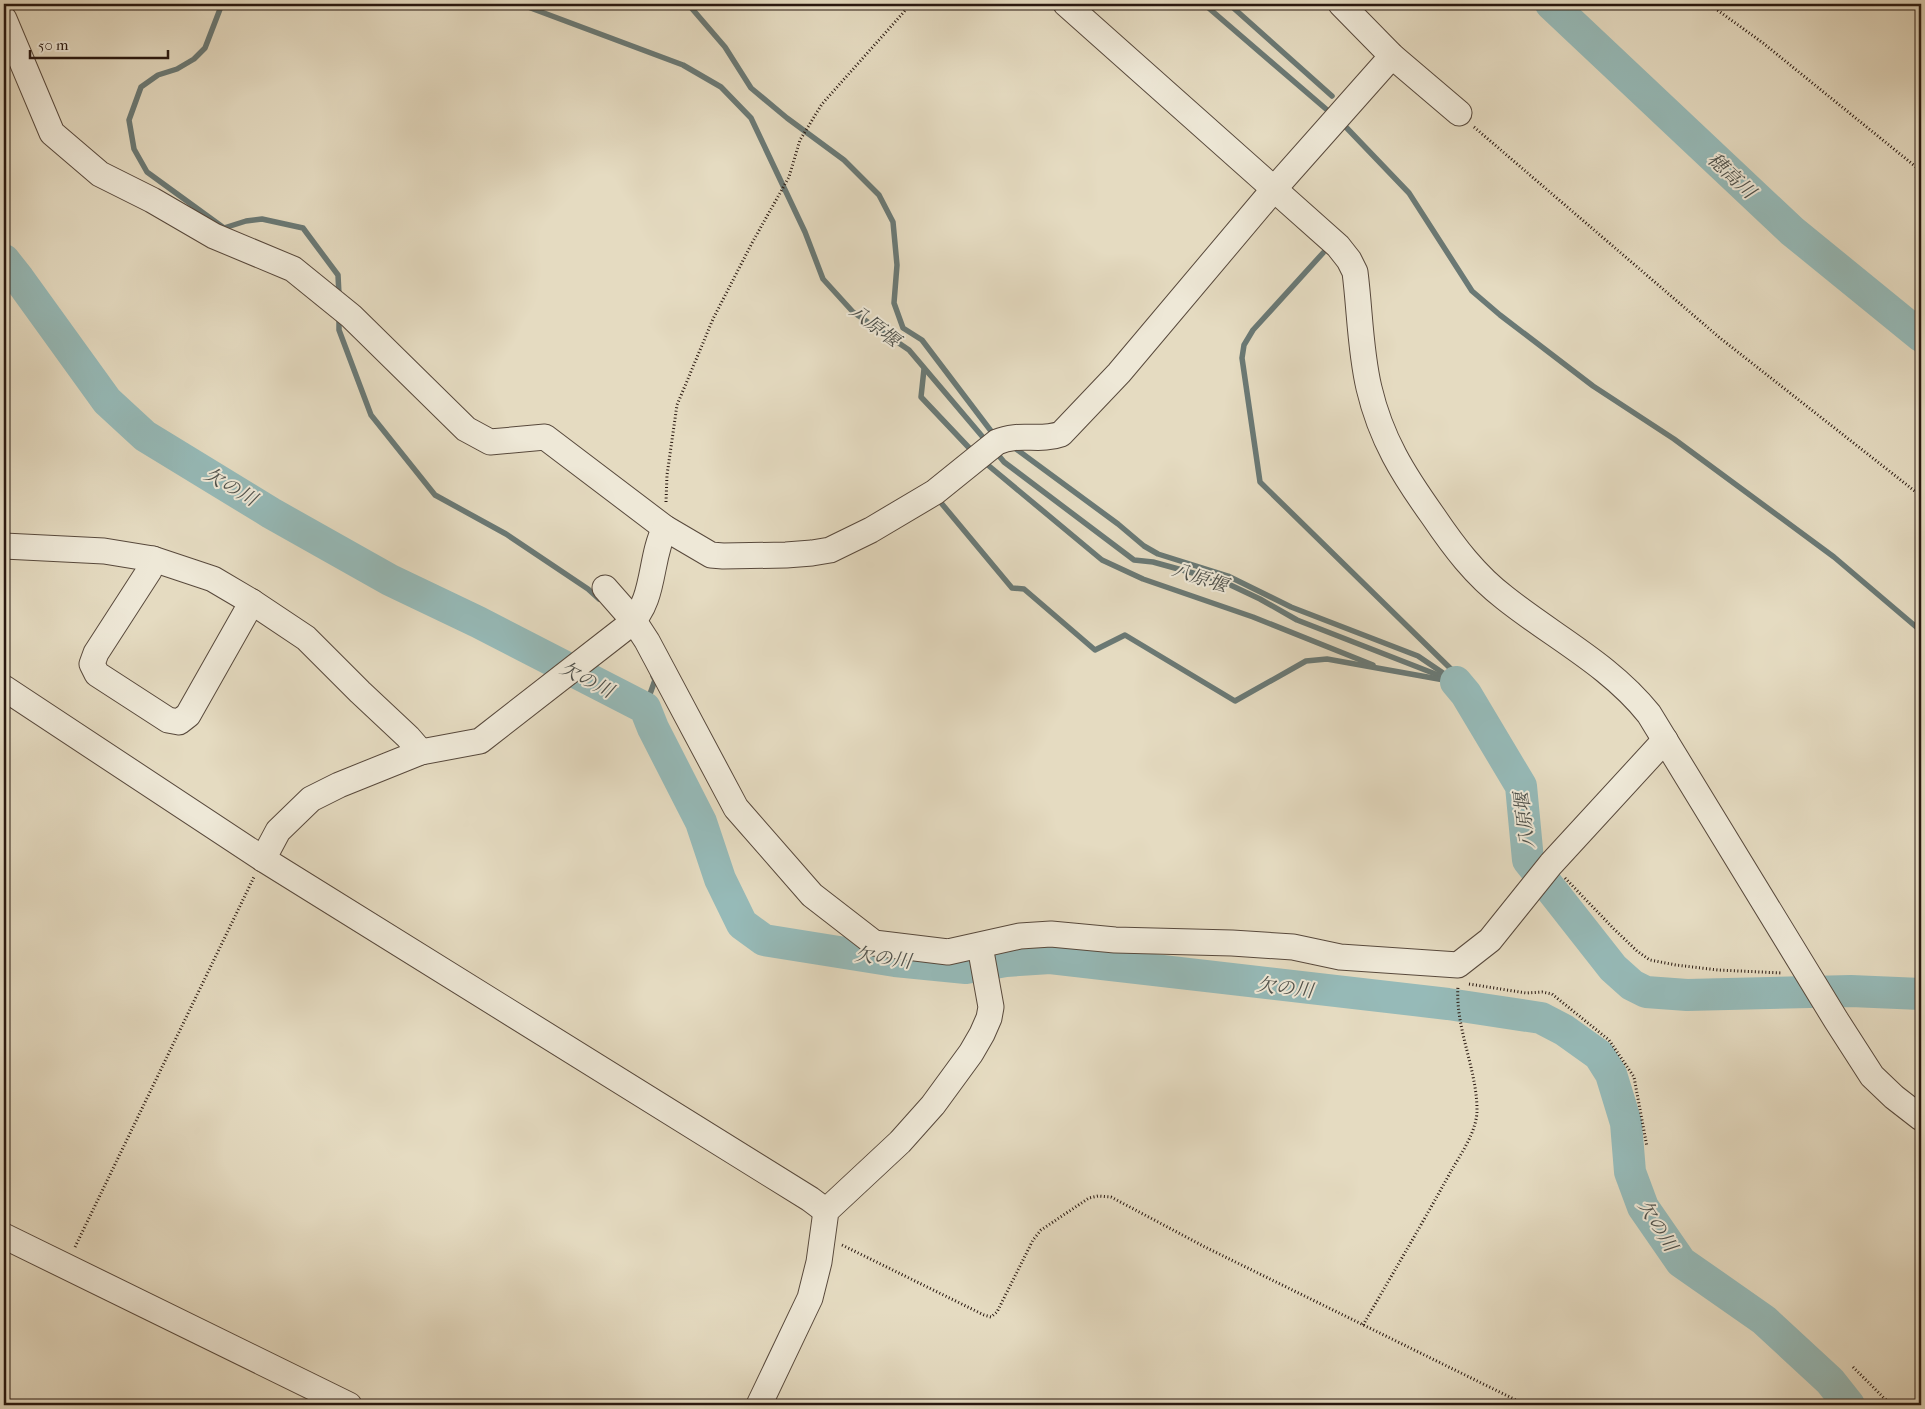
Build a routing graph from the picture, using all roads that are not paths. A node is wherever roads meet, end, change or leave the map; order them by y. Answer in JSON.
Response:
{"nodes":[{"id":1,"x":1066,"y":4,"type":"edge"},
{"id":2,"x":1342,"y":4,"type":"edge"},
{"id":3,"x":4,"y":20,"type":"edge"},
{"id":4,"x":1392,"y":56,"type":"junction"},
{"id":5,"x":1459,"y":113,"type":"road end"},
{"id":6,"x":1274,"y":189,"type":"junction"},
{"id":7,"x":665,"y":528,"type":"junction"},
{"id":8,"x":4,"y":546,"type":"edge"},
{"id":9,"x":153,"y":559,"type":"junction"},
{"id":10,"x":605,"y":588,"type":"dead end"},
{"id":11,"x":252,"y":602,"type":"junction"},
{"id":12,"x":626,"y":627,"type":"junction"},
{"id":13,"x":4,"y":688,"type":"edge"},
{"id":14,"x":1666,"y":740,"type":"junction"},
{"id":15,"x":421,"y":752,"type":"junction"},
{"id":16,"x":263,"y":859,"type":"junction"},
{"id":17,"x":981,"y":951,"type":"junction"},
{"id":18,"x":1921,"y":1118,"type":"edge"},
{"id":19,"x":826,"y":1211,"type":"junction"},
{"id":20,"x":4,"y":1236,"type":"edge"},
{"id":21,"x":349,"y":1405,"type":"edge"},
{"id":22,"x":759,"y":1405,"type":"edge"}],
"edges":[{"from":1,"to":6,"type":"street"},
{"from":2,"to":4,"type":"street"},
{"from":3,"to":7,"type":"street"},
{"from":4,"to":5,"type":"street"},
{"from":4,"to":6,"type":"street"},
{"from":6,"to":7,"type":"street"},
{"from":6,"to":14,"type":"street"},
{"from":7,"to":12,"type":"street"},
{"from":8,"to":9,"type":"street"},
{"from":9,"to":11,"type":"street"},
{"from":9,"to":11,"type":"street"},
{"from":10,"to":12,"type":"street"},
{"from":11,"to":15,"type":"street"},
{"from":12,"to":15,"type":"street"},
{"from":12,"to":17,"type":"street"},
{"from":13,"to":16,"type":"street"},
{"from":14,"to":17,"type":"street"},
{"from":14,"to":18,"type":"street"},
{"from":15,"to":16,"type":"street"},
{"from":16,"to":19,"type":"street"},
{"from":17,"to":19,"type":"street"},
{"from":19,"to":22,"type":"street"},
{"from":20,"to":21,"type":"street"}]}
